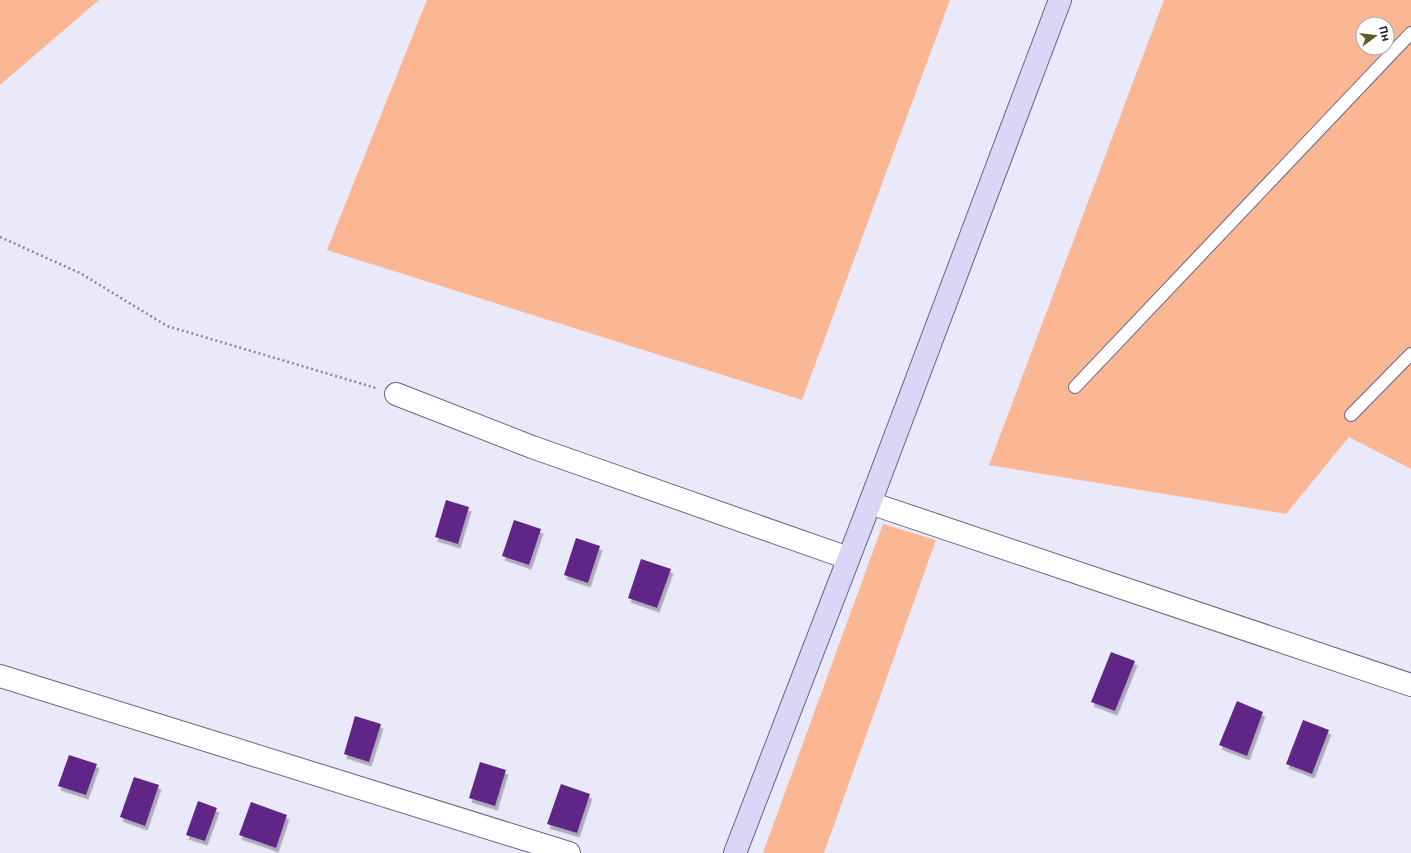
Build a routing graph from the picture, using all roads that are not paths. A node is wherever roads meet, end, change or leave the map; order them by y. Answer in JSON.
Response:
{"nodes":[{"id":1,"x":1060,"y":0,"type":"edge"},
{"id":2,"x":1411,"y":33,"type":"edge"},
{"id":3,"x":1411,"y":354,"type":"edge"},
{"id":4,"x":1075,"y":387,"type":"dead end"},
{"id":5,"x":396,"y":394,"type":"road end"},
{"id":6,"x":1351,"y":415,"type":"dead end"},
{"id":7,"x":870,"y":502,"type":"junction"},
{"id":8,"x":848,"y":558,"type":"junction"},
{"id":9,"x":0,"y":676,"type":"edge"},
{"id":10,"x":1411,"y":685,"type":"edge"},
{"id":11,"x":569,"y":853,"type":"edge"},
{"id":12,"x":736,"y":853,"type":"edge"}],
"edges":[{"from":1,"to":7,"type":"street"},
{"from":2,"to":4,"type":"lane"},
{"from":3,"to":6,"type":"lane"},
{"from":5,"to":8,"type":"street"},
{"from":7,"to":8,"type":"street"},
{"from":7,"to":10,"type":"street"},
{"from":8,"to":12,"type":"street"},
{"from":9,"to":11,"type":"street"}]}
